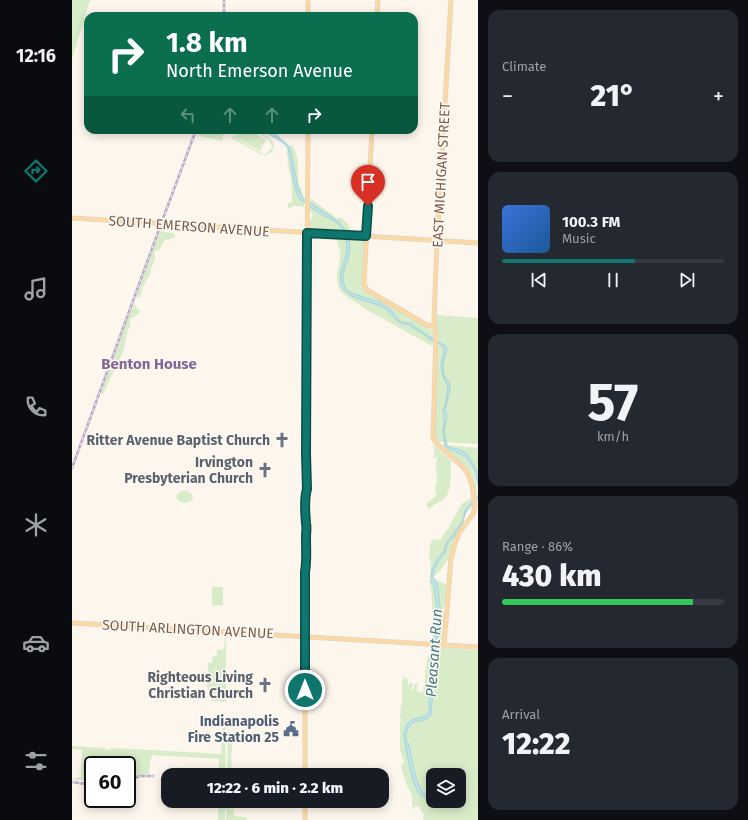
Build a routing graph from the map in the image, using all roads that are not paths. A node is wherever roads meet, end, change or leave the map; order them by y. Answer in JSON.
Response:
{"nodes":[{"id":1,"x":308,"y":0,"type":"edge"},
{"id":2,"x":378,"y":0,"type":"edge"},
{"id":3,"x":451,"y":0,"type":"edge"},
{"id":4,"x":308,"y":12,"type":"edge"},
{"id":5,"x":377,"y":12,"type":"edge"},
{"id":6,"x":308,"y":134,"type":"edge"},
{"id":7,"x":372,"y":134,"type":"edge"},
{"id":8,"x":72,"y":218,"type":"edge"},
{"id":9,"x":307,"y":233,"type":"junction"},
{"id":10,"x":366,"y":236,"type":"junction"},
{"id":11,"x":437,"y":241,"type":"junction"},
{"id":12,"x":478,"y":243,"type":"edge"},
{"id":13,"x":434,"y":325,"type":"junction"},
{"id":14,"x":72,"y":623,"type":"edge"},
{"id":15,"x":305,"y":636,"type":"junction"},
{"id":16,"x":444,"y":645,"type":"junction"},
{"id":17,"x":478,"y":647,"type":"edge"},
{"id":18,"x":305,"y":768,"type":"edge"},
{"id":19,"x":305,"y":808,"type":"edge"},
{"id":20,"x":305,"y":820,"type":"edge"}],
"edges":[{"from":1,"to":4,"type":"main road"},
{"from":2,"to":5,"type":"main road"},
{"from":3,"to":11,"type":"main road","name":"EAST MICHIGAN STREET"},
{"from":6,"to":9,"type":"main road"},
{"from":7,"to":10,"type":"main road"},
{"from":8,"to":9,"type":"main road","name":"SOUTH EMERSON AVENUE"},
{"from":9,"to":10,"type":"main road","name":"SOUTH EMERSON AVENUE"},
{"from":9,"to":15,"type":"main road"},
{"from":10,"to":11,"type":"main road","name":"SOUTH EMERSON AVENUE"},
{"from":10,"to":13,"type":"main road"},
{"from":11,"to":12,"type":"main road","name":"SOUTH EMERSON AVENUE"},
{"from":11,"to":13,"type":"main road","name":"EAST MICHIGAN STREET"},
{"from":13,"to":16,"type":"main road","name":"EAST MICHIGAN STREET"},
{"from":14,"to":15,"type":"main road","name":"SOUTH ARLINGTON AVENUE"},
{"from":15,"to":16,"type":"main road","name":"SOUTH ARLINGTON AVENUE"},
{"from":15,"to":18,"type":"main road"},
{"from":16,"to":17,"type":"main road","name":"SOUTH ARLINGTON AVENUE"},
{"from":19,"to":20,"type":"main road"}]}
